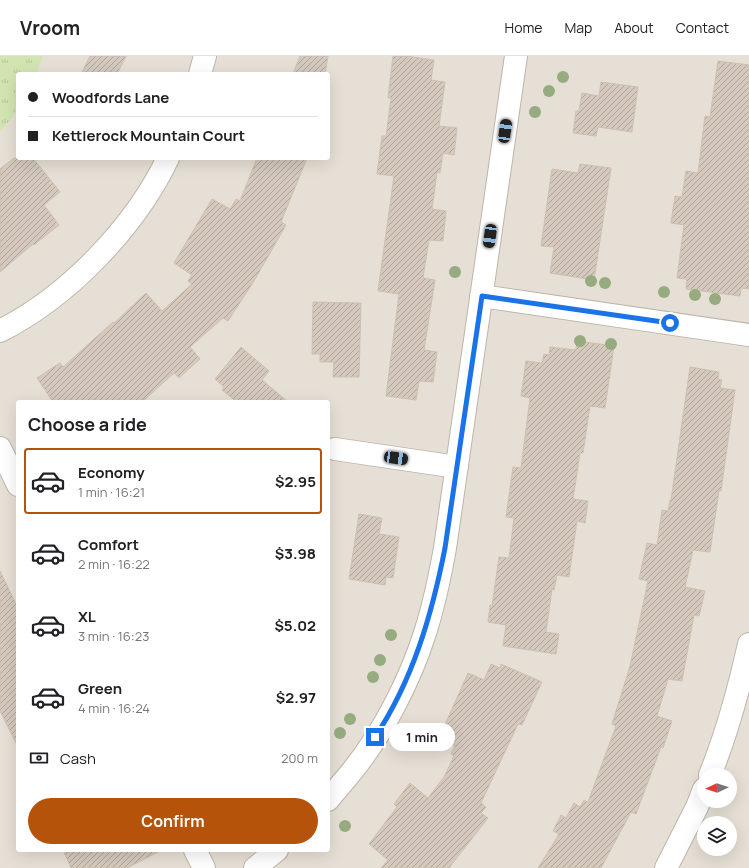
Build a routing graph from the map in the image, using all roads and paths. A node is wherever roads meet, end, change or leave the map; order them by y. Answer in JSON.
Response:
{"nodes":[{"id":1,"x":205,"y":56,"type":"edge"},
{"id":2,"x":516,"y":56,"type":"edge"},
{"id":3,"x":201,"y":72,"type":"edge"},
{"id":4,"x":167,"y":160,"type":"edge"},
{"id":5,"x":482,"y":296,"type":"junction"},
{"id":6,"x":0,"y":330,"type":"edge"},
{"id":7,"x":749,"y":335,"type":"edge"},
{"id":8,"x":0,"y":448,"type":"edge"},
{"id":9,"x":335,"y":449,"type":"dead end"},
{"id":10,"x":457,"y":467,"type":"junction"},
{"id":11,"x":16,"y":481,"type":"edge"},
{"id":12,"x":749,"y":644,"type":"edge"},
{"id":13,"x":744,"y":691,"type":"edge"},
{"id":14,"x":713,"y":768,"type":"edge"},
{"id":15,"x":330,"y":798,"type":"edge"},
{"id":16,"x":697,"y":807,"type":"edge"},
{"id":17,"x":196,"y":852,"type":"edge"},
{"id":18,"x":275,"y":852,"type":"edge"},
{"id":19,"x":204,"y":868,"type":"edge"},
{"id":20,"x":255,"y":868,"type":"edge"},
{"id":21,"x":666,"y":868,"type":"edge"}],
"edges":[{"from":1,"to":3,"type":"street"},
{"from":2,"to":5,"type":"street"},
{"from":4,"to":6,"type":"street"},
{"from":5,"to":7,"type":"street"},
{"from":5,"to":10,"type":"street"},
{"from":8,"to":11,"type":"street"},
{"from":9,"to":10,"type":"street"},
{"from":10,"to":15,"type":"street"},
{"from":12,"to":13,"type":"street"},
{"from":13,"to":14,"type":"street"},
{"from":16,"to":21,"type":"street"},
{"from":17,"to":19,"type":"street"},
{"from":18,"to":20,"type":"street"}]}
